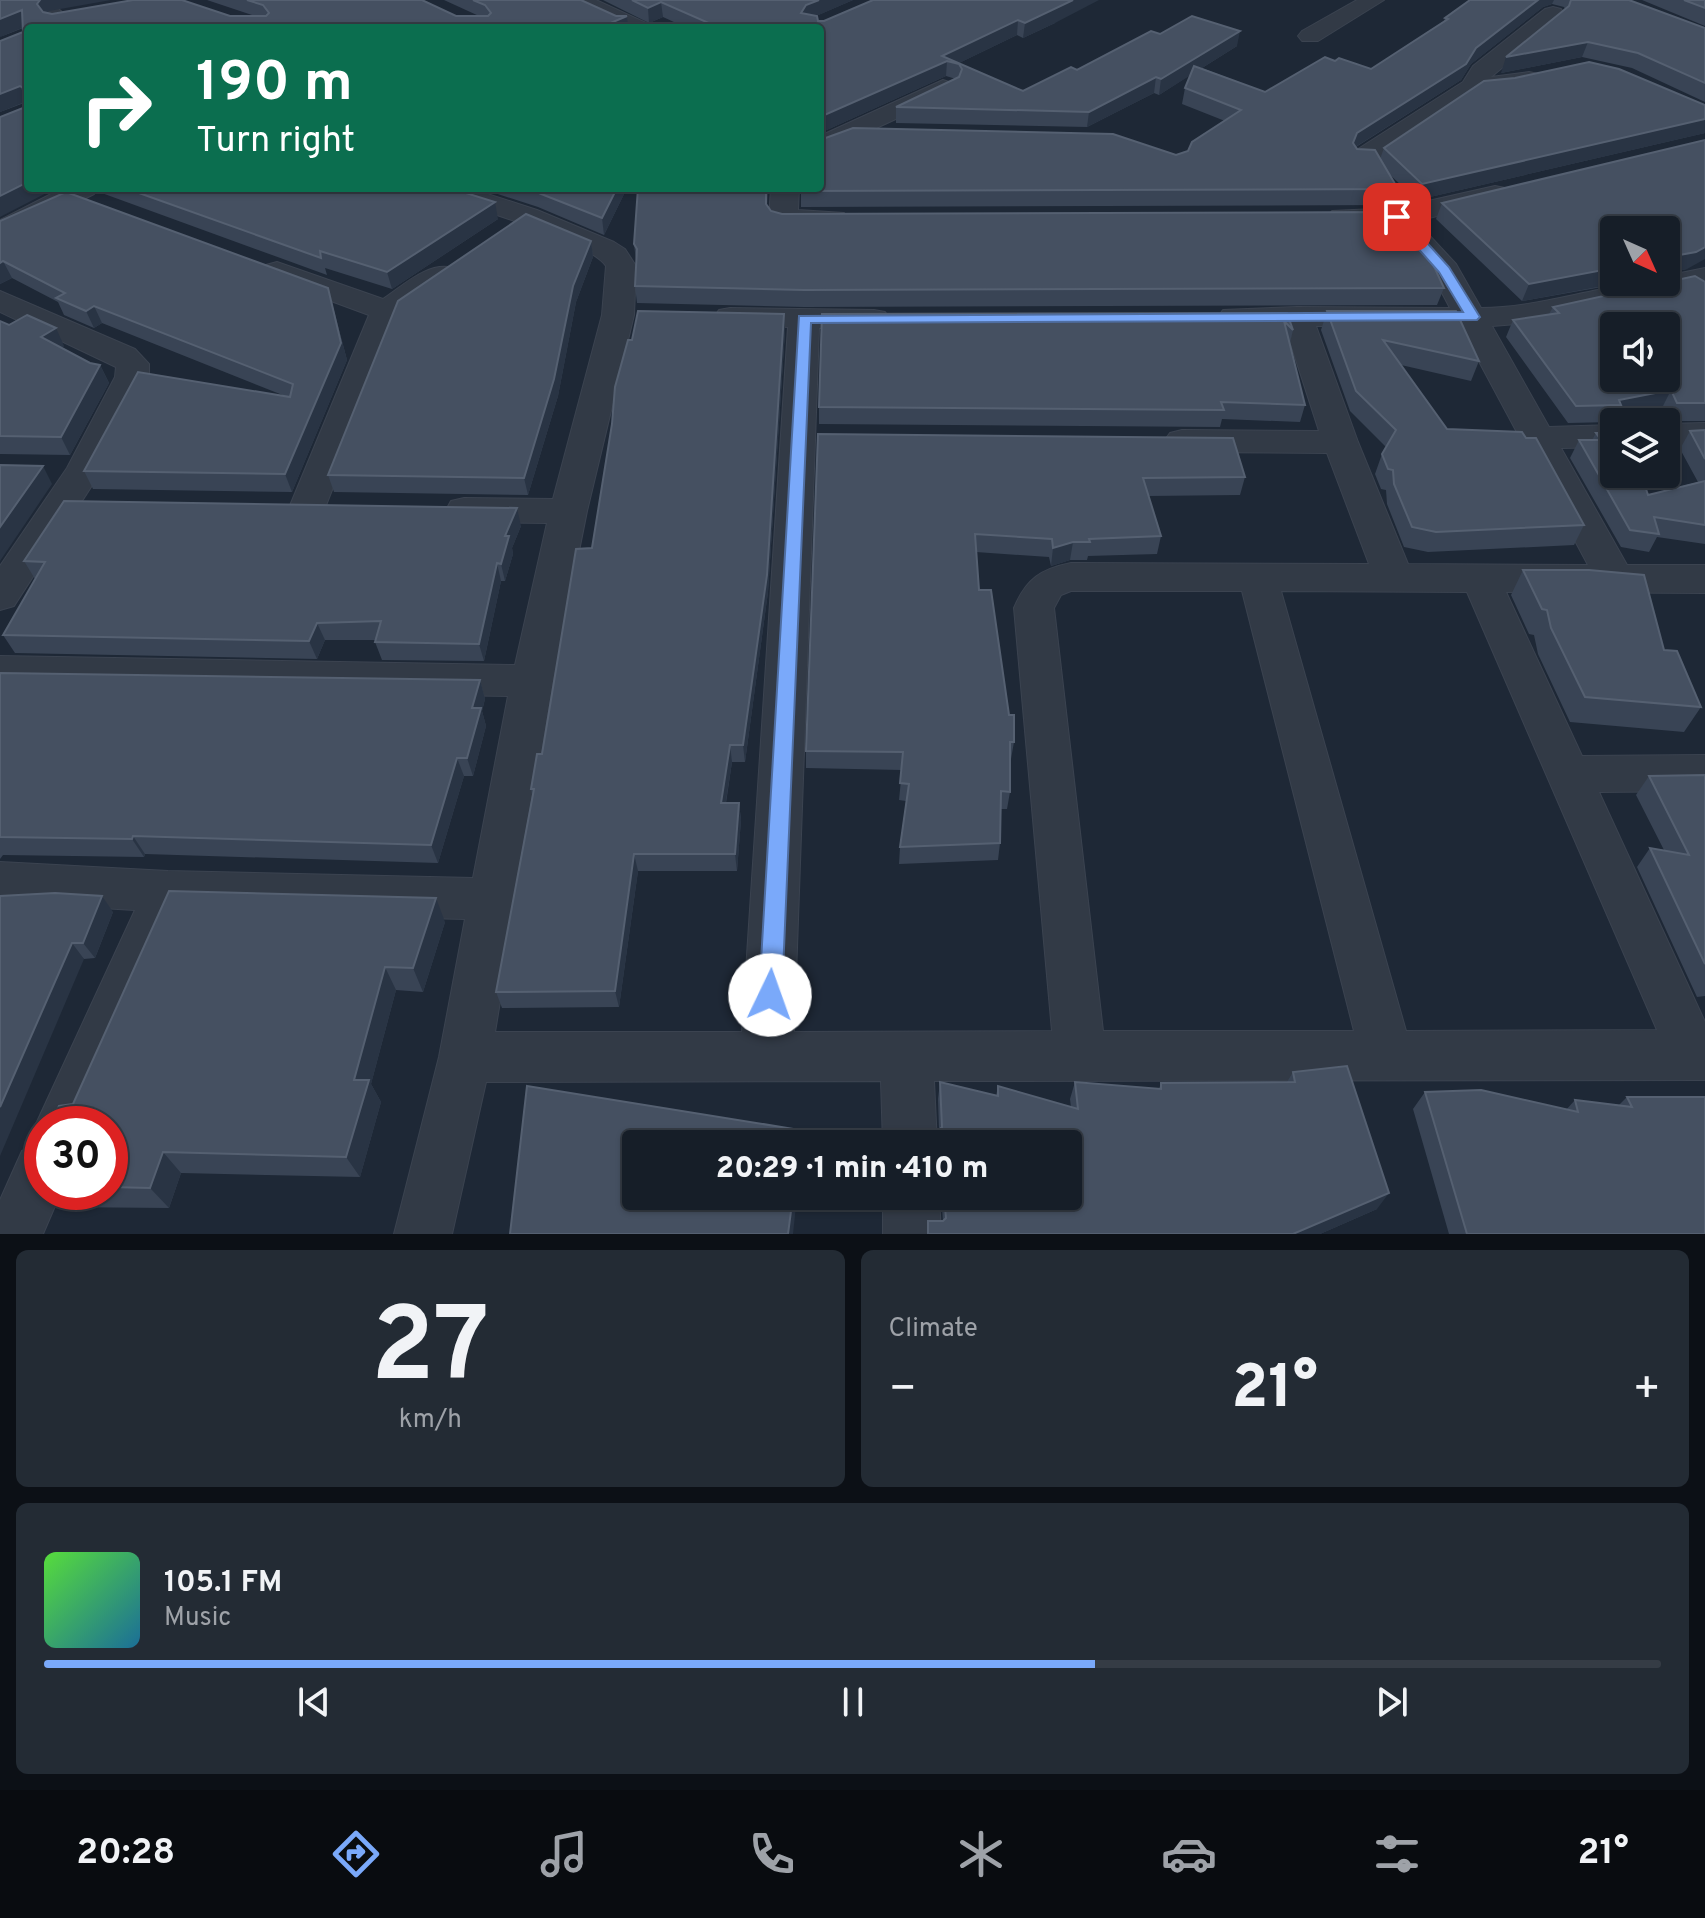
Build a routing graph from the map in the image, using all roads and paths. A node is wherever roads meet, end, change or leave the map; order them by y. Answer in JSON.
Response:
{"nodes":[{"id":1,"x":34,"y":0,"type":"edge"},
{"id":2,"x":577,"y":0,"type":"edge"},
{"id":3,"x":1373,"y":0,"type":"edge"},
{"id":4,"x":1553,"y":14,"type":"edge"},
{"id":5,"x":58,"y":21,"type":"edge"},
{"id":6,"x":629,"y":24,"type":"edge"},
{"id":7,"x":1310,"y":36,"type":"dead end"},
{"id":8,"x":1549,"y":74,"type":"edge"},
{"id":9,"x":947,"y":86,"type":"edge"},
{"id":10,"x":1472,"y":87,"type":"junction"},
{"id":11,"x":848,"y":133,"type":"junction"},
{"id":12,"x":911,"y":134,"type":"edge"},
{"id":13,"x":824,"y":144,"type":"edge"},
{"id":14,"x":1365,"y":157,"type":"edge"},
{"id":15,"x":1520,"y":188,"type":"edge"},
{"id":16,"x":452,"y":192,"type":"edge"},
{"id":17,"x":785,"y":192,"type":"edge"},
{"id":18,"x":85,"y":196,"type":"edge"},
{"id":19,"x":1318,"y":217,"type":"edge"},
{"id":20,"x":1397,"y":217,"type":"junction"},
{"id":21,"x":862,"y":219,"type":"edge"},
{"id":22,"x":0,"y":232,"type":"edge"},
{"id":23,"x":463,"y":259,"type":"edge"},
{"id":24,"x":251,"y":261,"type":"edge"},
{"id":25,"x":1705,"y":277,"type":"edge"},
{"id":26,"x":0,"y":300,"type":"edge"},
{"id":27,"x":386,"y":311,"type":"junction"},
{"id":28,"x":1297,"y":316,"type":"junction"},
{"id":29,"x":696,"y":317,"type":"edge"},
{"id":30,"x":1201,"y":317,"type":"edge"},
{"id":31,"x":1472,"y":317,"type":"junction"},
{"id":32,"x":899,"y":318,"type":"edge"},
{"id":33,"x":804,"y":319,"type":"junction"},
{"id":34,"x":1705,"y":434,"type":"edge"},
{"id":35,"x":1680,"y":435,"type":"edge"},
{"id":36,"x":1600,"y":436,"type":"edge"},
{"id":37,"x":1539,"y":438,"type":"junction"},
{"id":38,"x":1148,"y":441,"type":"edge"},
{"id":39,"x":1340,"y":442,"type":"junction"},
{"id":40,"x":42,"y":469,"type":"edge"},
{"id":41,"x":84,"y":470,"type":"junction"},
{"id":42,"x":61,"y":504,"type":"junction"},
{"id":43,"x":107,"y":505,"type":"edge"},
{"id":44,"x":307,"y":508,"type":"edge"},
{"id":45,"x":430,"y":510,"type":"edge"},
{"id":46,"x":568,"y":511,"type":"junction"},
{"id":47,"x":1394,"y":578,"type":"junction"},
{"id":48,"x":1258,"y":579,"type":"junction"},
{"id":49,"x":1481,"y":579,"type":"junction"},
{"id":50,"x":1615,"y":579,"type":"junction"},
{"id":51,"x":1705,"y":579,"type":"edge"},
{"id":52,"x":0,"y":596,"type":"edge"},
{"id":53,"x":0,"y":672,"type":"edge"},
{"id":54,"x":532,"y":681,"type":"junction"},
{"id":55,"x":1705,"y":773,"type":"edge"},
{"id":56,"x":1568,"y":774,"type":"junction"},
{"id":57,"x":0,"y":882,"type":"edge"},
{"id":58,"x":168,"y":891,"type":"junction"},
{"id":59,"x":492,"y":899,"type":"junction"},
{"id":60,"x":1080,"y":1056,"type":"junction"},
{"id":61,"x":1387,"y":1056,"type":"junction"},
{"id":62,"x":1700,"y":1056,"type":"edge"},
{"id":63,"x":465,"y":1057,"type":"junction"},
{"id":64,"x":767,"y":1057,"type":"junction"},
{"id":65,"x":907,"y":1057,"type":"junction"},
{"id":66,"x":71,"y":1106,"type":"edge"},
{"id":67,"x":910,"y":1130,"type":"edge"},
{"id":68,"x":25,"y":1210,"type":"edge"},
{"id":69,"x":911,"y":1210,"type":"edge"},
{"id":70,"x":14,"y":1234,"type":"edge"},
{"id":71,"x":423,"y":1234,"type":"edge"},
{"id":72,"x":912,"y":1234,"type":"edge"}],
"edges":[{"from":1,"to":5,"type":"street"},
{"from":2,"to":6,"type":"street"},
{"from":3,"to":7,"type":"street"},
{"from":4,"to":10,"type":"street"},
{"from":8,"to":10,"type":"street"},
{"from":9,"to":11,"type":"street"},
{"from":10,"to":14,"type":"street"},
{"from":11,"to":12,"type":"street"},
{"from":11,"to":13,"type":"street"},
{"from":15,"to":20,"type":"street"},
{"from":16,"to":46,"type":"street"},
{"from":17,"to":21,"type":"street"},
{"from":18,"to":22,"type":"street"},
{"from":19,"to":20,"type":"street"},
{"from":20,"to":31,"type":"street"},
{"from":23,"to":27,"type":"street"},
{"from":24,"to":27,"type":"street"},
{"from":25,"to":31,"type":"street"},
{"from":26,"to":41,"type":"street"},
{"from":27,"to":44,"type":"street"},
{"from":28,"to":30,"type":"street"},
{"from":28,"to":31,"type":"street"},
{"from":28,"to":39,"type":"street"},
{"from":29,"to":33,"type":"street"},
{"from":31,"to":37,"type":"street"},
{"from":32,"to":33,"type":"street"},
{"from":33,"to":64,"type":"street"},
{"from":34,"to":35,"type":"street"},
{"from":36,"to":37,"type":"street"},
{"from":37,"to":50,"type":"street"},
{"from":38,"to":39,"type":"street"},
{"from":39,"to":47,"type":"street"},
{"from":40,"to":41,"type":"street"},
{"from":41,"to":42,"type":"street"},
{"from":42,"to":43,"type":"street"},
{"from":42,"to":52,"type":"street"},
{"from":45,"to":46,"type":"street"},
{"from":46,"to":54,"type":"street"},
{"from":47,"to":48,"type":"street"},
{"from":47,"to":49,"type":"street"},
{"from":48,"to":60,"type":"street"},
{"from":48,"to":61,"type":"street"},
{"from":49,"to":50,"type":"street"},
{"from":49,"to":56,"type":"street"},
{"from":50,"to":51,"type":"street"},
{"from":53,"to":54,"type":"street"},
{"from":54,"to":59,"type":"street"},
{"from":55,"to":56,"type":"street"},
{"from":56,"to":62,"type":"street"},
{"from":57,"to":58,"type":"street"},
{"from":58,"to":59,"type":"street"},
{"from":58,"to":66,"type":"street"},
{"from":59,"to":63,"type":"street"},
{"from":60,"to":61,"type":"street"},
{"from":60,"to":65,"type":"street"},
{"from":61,"to":62,"type":"street"},
{"from":63,"to":64,"type":"street"},
{"from":63,"to":71,"type":"street"},
{"from":64,"to":65,"type":"street"},
{"from":65,"to":67,"type":"street"},
{"from":68,"to":70,"type":"street"},
{"from":69,"to":72,"type":"street"}]}
